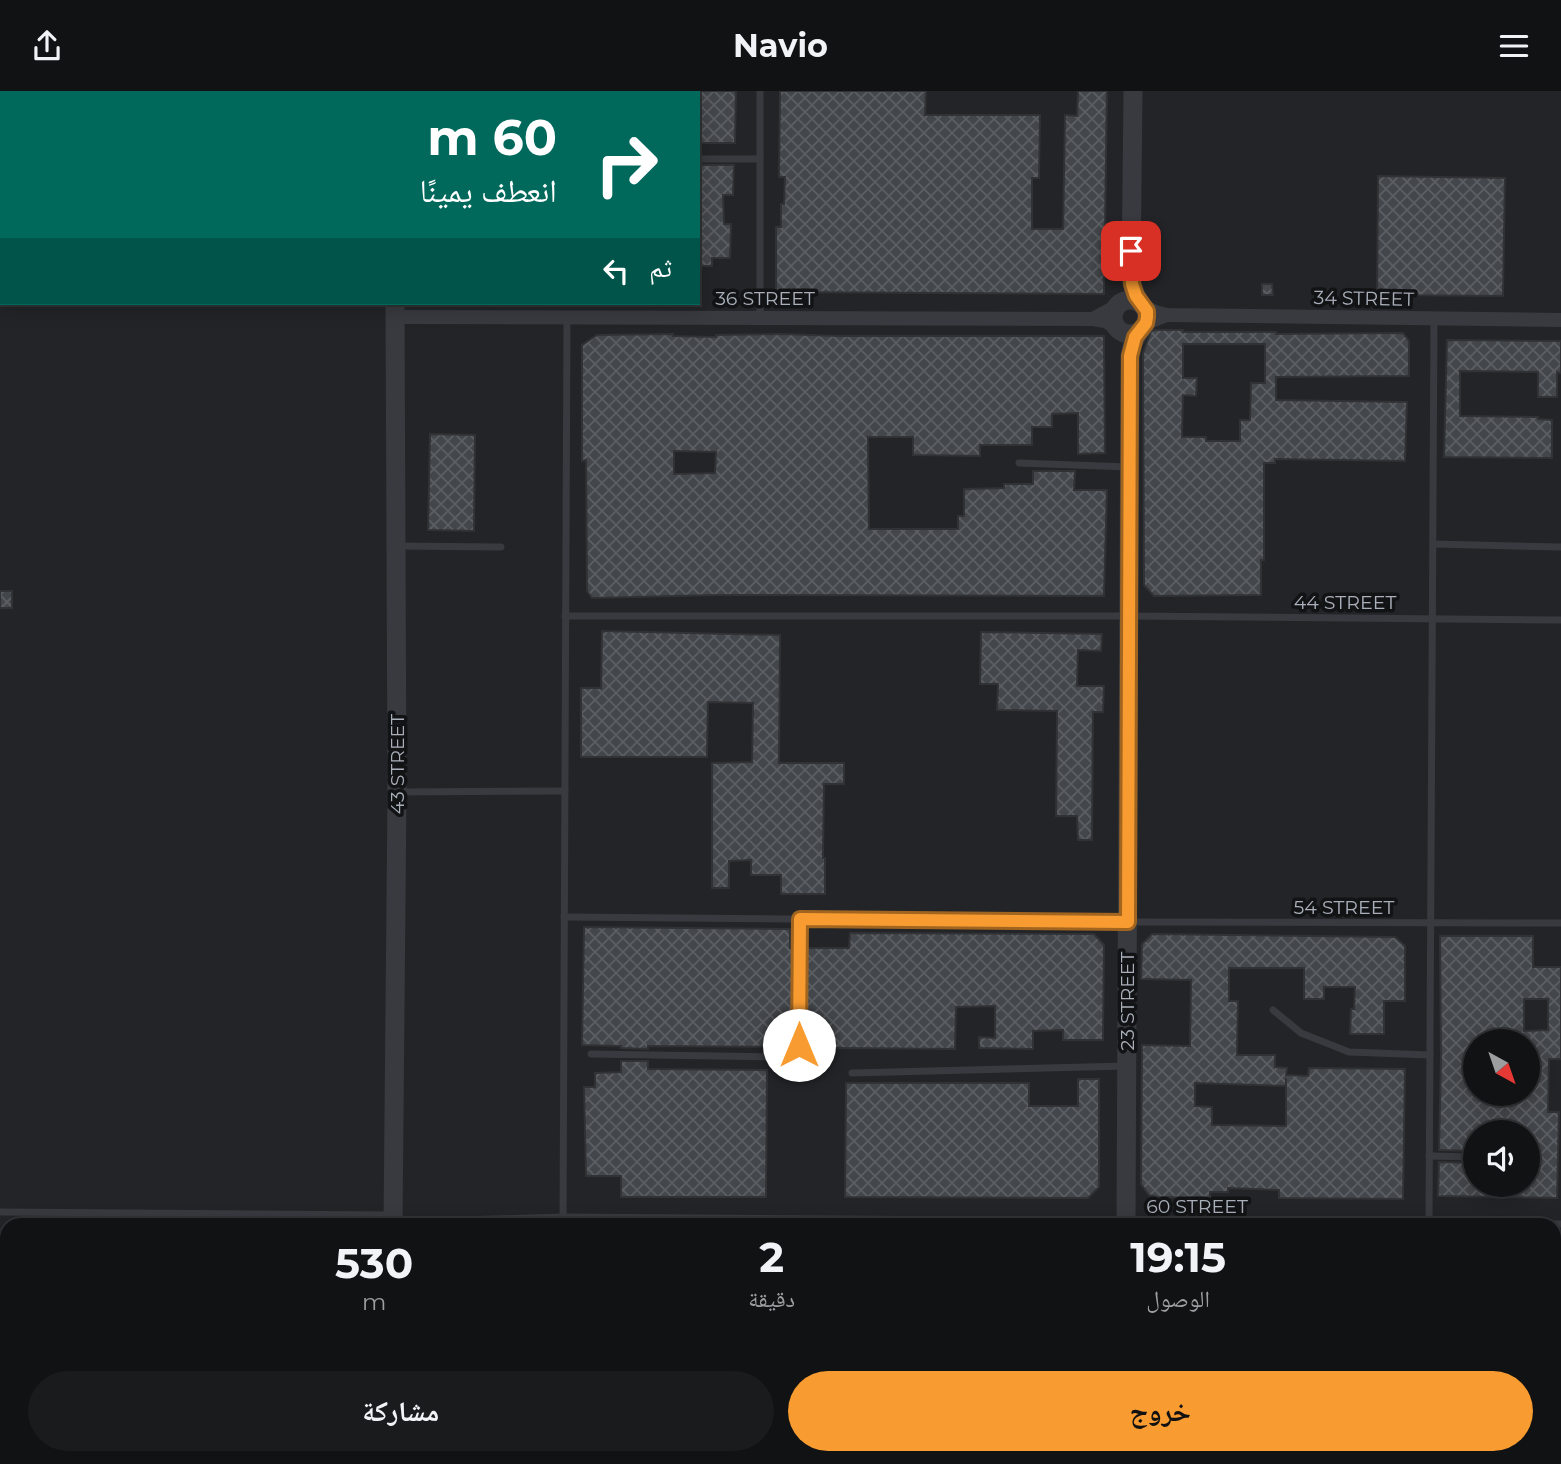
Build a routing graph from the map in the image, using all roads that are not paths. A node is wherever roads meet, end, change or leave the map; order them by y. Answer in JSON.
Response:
{"nodes":[{"id":1,"x":761,"y":91,"type":"edge"},
{"id":2,"x":1133,"y":91,"type":"edge"},
{"id":3,"x":700,"y":159,"type":"edge"},
{"id":4,"x":760,"y":159,"type":"junction"},
{"id":5,"x":395,"y":310,"type":"edge"},
{"id":6,"x":1130,"y":316,"type":"junction"},
{"id":7,"x":567,"y":317,"type":"junction"},
{"id":8,"x":760,"y":317,"type":"junction"},
{"id":9,"x":1434,"y":318,"type":"junction"},
{"id":10,"x":1561,"y":320,"type":"edge"},
{"id":11,"x":1019,"y":463,"type":"dead end"},
{"id":12,"x":1130,"y":467,"type":"junction"},
{"id":13,"x":1433,"y":544,"type":"junction"},
{"id":14,"x":396,"y":546,"type":"junction"},
{"id":15,"x":501,"y":547,"type":"dead end"},
{"id":16,"x":1561,"y":547,"type":"edge"},
{"id":17,"x":1129,"y":616,"type":"junction"},
{"id":18,"x":565,"y":617,"type":"junction"},
{"id":19,"x":1432,"y":618,"type":"junction"},
{"id":20,"x":1561,"y":619,"type":"edge"},
{"id":21,"x":565,"y":790,"type":"junction"},
{"id":22,"x":397,"y":792,"type":"junction"},
{"id":23,"x":564,"y":918,"type":"junction"},
{"id":24,"x":800,"y":919,"type":"junction"},
{"id":25,"x":1128,"y":922,"type":"junction"},
{"id":26,"x":1431,"y":923,"type":"junction"},
{"id":27,"x":1561,"y":923,"type":"edge"},
{"id":28,"x":1273,"y":1010,"type":"dead end"},
{"id":29,"x":591,"y":1054,"type":"dead end"},
{"id":30,"x":1430,"y":1055,"type":"junction"},
{"id":31,"x":1127,"y":1066,"type":"junction"},
{"id":32,"x":852,"y":1073,"type":"dead end"},
{"id":33,"x":1429,"y":1156,"type":"junction"},
{"id":34,"x":1463,"y":1157,"type":"edge"},
{"id":35,"x":0,"y":1212,"type":"edge"},
{"id":36,"x":86,"y":1213,"type":"junction"},
{"id":37,"x":86,"y":1218,"type":"edge"},
{"id":38,"x":278,"y":1218,"type":"edge"},
{"id":39,"x":393,"y":1218,"type":"edge"},
{"id":40,"x":563,"y":1218,"type":"edge"},
{"id":41,"x":1126,"y":1218,"type":"edge"},
{"id":42,"x":1429,"y":1218,"type":"edge"}],
"edges":[{"from":1,"to":4,"type":"lane"},
{"from":2,"to":6,"type":"street"},
{"from":3,"to":4,"type":"lane"},
{"from":4,"to":8,"type":"lane"},
{"from":5,"to":7,"type":"street","name":"36 STREET"},
{"from":5,"to":14,"type":"street","name":"43 STREET"},
{"from":6,"to":8,"type":"street","name":"36 STREET"},
{"from":6,"to":9,"type":"street","name":"34 STREET"},
{"from":6,"to":12,"type":"street","name":"23 STREET"},
{"from":7,"to":8,"type":"street","name":"36 STREET"},
{"from":7,"to":18,"type":"lane"},
{"from":9,"to":10,"type":"street","name":"34 STREET"},
{"from":9,"to":13,"type":"lane"},
{"from":11,"to":12,"type":"lane"},
{"from":12,"to":17,"type":"street","name":"23 STREET"},
{"from":13,"to":16,"type":"lane"},
{"from":13,"to":19,"type":"lane"},
{"from":14,"to":15,"type":"lane"},
{"from":14,"to":22,"type":"street","name":"43 STREET"},
{"from":17,"to":18,"type":"lane","name":"44 STREET"},
{"from":17,"to":19,"type":"lane","name":"44 STREET"},
{"from":17,"to":25,"type":"street","name":"23 STREET"},
{"from":18,"to":21,"type":"lane"},
{"from":19,"to":20,"type":"lane","name":"44 STREET"},
{"from":19,"to":26,"type":"lane"},
{"from":21,"to":22,"type":"lane"},
{"from":21,"to":23,"type":"lane"},
{"from":22,"to":39,"type":"street","name":"43 STREET"},
{"from":23,"to":24,"type":"lane","name":"54 STREET"},
{"from":23,"to":40,"type":"lane"},
{"from":24,"to":25,"type":"lane","name":"54 STREET"},
{"from":24,"to":29,"type":"lane"},
{"from":25,"to":26,"type":"lane","name":"54 STREET"},
{"from":25,"to":31,"type":"street","name":"23 STREET"},
{"from":26,"to":27,"type":"lane","name":"54 STREET"},
{"from":26,"to":30,"type":"lane"},
{"from":28,"to":30,"type":"lane"},
{"from":30,"to":33,"type":"lane"},
{"from":31,"to":32,"type":"lane"},
{"from":31,"to":41,"type":"street","name":"23 STREET"},
{"from":33,"to":34,"type":"lane"},
{"from":33,"to":42,"type":"lane"},
{"from":35,"to":36,"type":"lane","name":"60 STREET"},
{"from":36,"to":37,"type":"lane"},
{"from":36,"to":38,"type":"lane","name":"60 STREET"}]}
